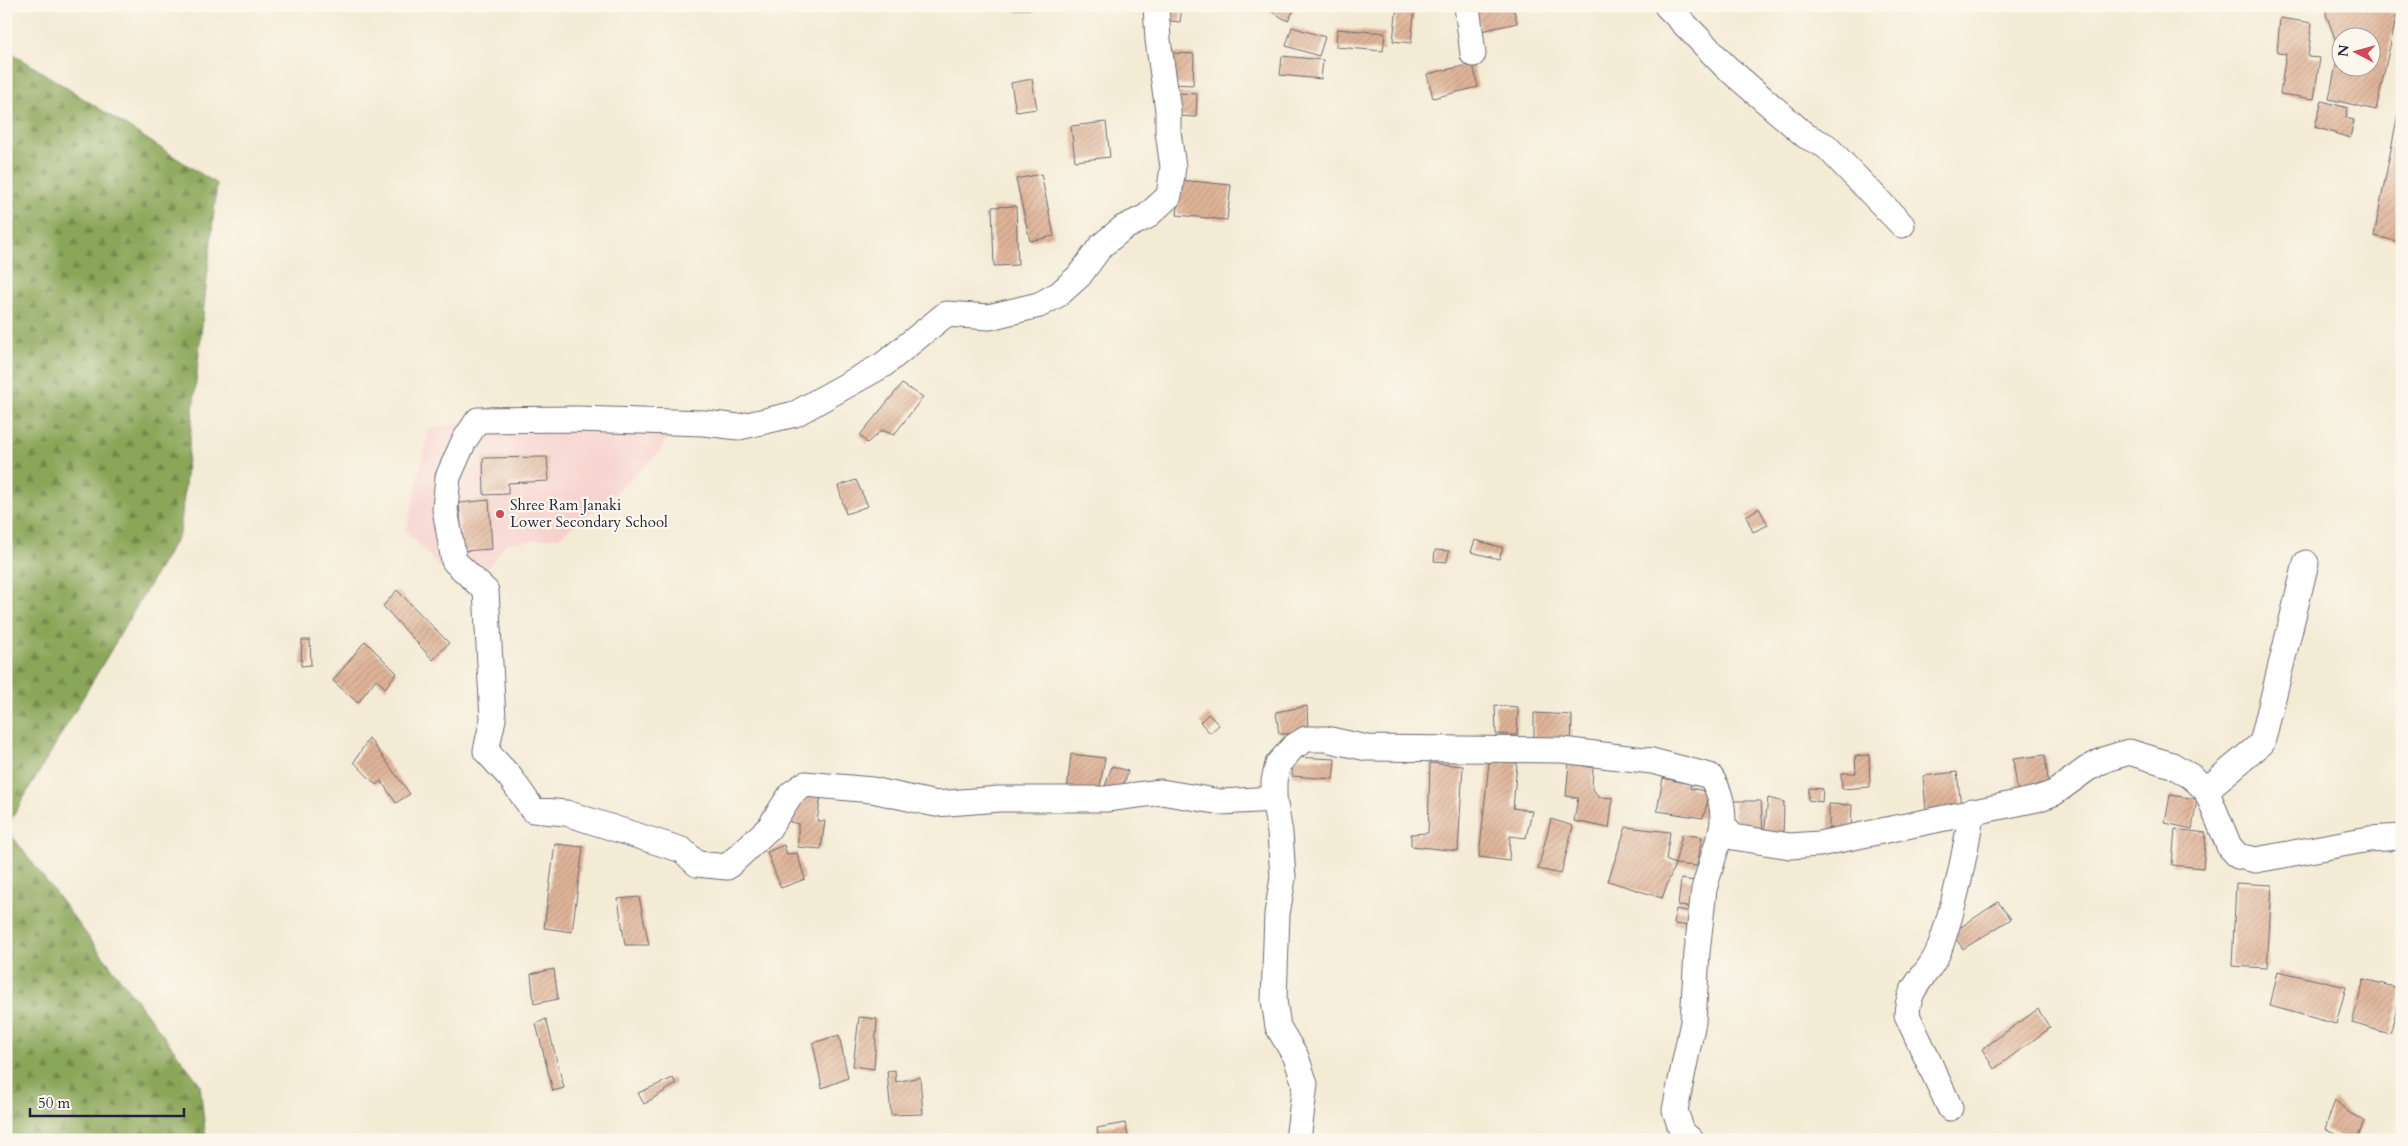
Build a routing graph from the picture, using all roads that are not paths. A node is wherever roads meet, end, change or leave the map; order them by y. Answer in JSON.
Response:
{"nodes":[{"id":1,"x":1156,"y":6,"type":"edge"},
{"id":2,"x":1467,"y":6,"type":"edge"},
{"id":3,"x":1667,"y":6,"type":"edge"},
{"id":4,"x":1473,"y":54,"type":"dead end"},
{"id":5,"x":1902,"y":225,"type":"dead end"},
{"id":6,"x":2306,"y":563,"type":"dead end"},
{"id":7,"x":2206,"y":790,"type":"junction"},
{"id":8,"x":1274,"y":799,"type":"junction"},
{"id":9,"x":1972,"y":811,"type":"junction"},
{"id":10,"x":1723,"y":825,"type":"junction"},
{"id":11,"x":2402,"y":836,"type":"edge"},
{"id":12,"x":1950,"y":1108,"type":"dead end"},
{"id":13,"x":1298,"y":1140,"type":"edge"},
{"id":14,"x":1691,"y":1140,"type":"edge"}],
"edges":[{"from":1,"to":8,"type":"street"},
{"from":2,"to":4,"type":"street"},
{"from":3,"to":5,"type":"street"},
{"from":6,"to":7,"type":"street"},
{"from":7,"to":9,"type":"street"},
{"from":7,"to":11,"type":"street"},
{"from":8,"to":10,"type":"street"},
{"from":8,"to":13,"type":"street"},
{"from":9,"to":10,"type":"street"},
{"from":9,"to":12,"type":"street"},
{"from":10,"to":14,"type":"street"}]}
